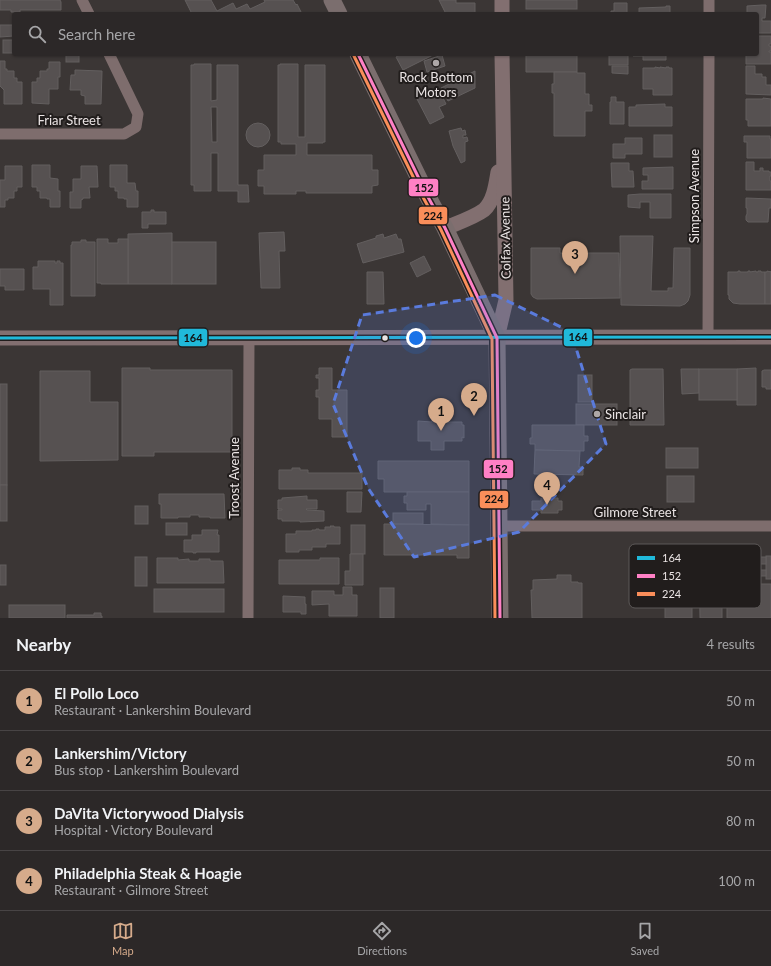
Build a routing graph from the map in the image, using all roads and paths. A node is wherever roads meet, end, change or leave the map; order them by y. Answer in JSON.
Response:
{"nodes":[{"id":1,"x":82,"y":0,"type":"edge"},
{"id":2,"x":332,"y":0,"type":"edge"},
{"id":3,"x":502,"y":0,"type":"edge"},
{"id":4,"x":709,"y":0,"type":"edge"},
{"id":5,"x":88,"y":12,"type":"edge"},
{"id":6,"x":338,"y":12,"type":"edge"},
{"id":7,"x":502,"y":12,"type":"edge"},
{"id":8,"x":709,"y":12,"type":"edge"},
{"id":9,"x":109,"y":56,"type":"edge"},
{"id":10,"x":359,"y":56,"type":"edge"},
{"id":11,"x":502,"y":56,"type":"edge"},
{"id":12,"x":709,"y":56,"type":"edge"},
{"id":13,"x":0,"y":134,"type":"edge"},
{"id":14,"x":503,"y":138,"type":"junction"},
{"id":15,"x":445,"y":228,"type":"junction"},
{"id":16,"x":708,"y":337,"type":"junction"},
{"id":17,"x":771,"y":337,"type":"edge"},
{"id":18,"x":0,"y":338,"type":"edge"},
{"id":19,"x":248,"y":338,"type":"junction"},
{"id":20,"x":497,"y":338,"type":"junction"},
{"id":21,"x":499,"y":526,"type":"junction"},
{"id":22,"x":771,"y":526,"type":"edge"},
{"id":23,"x":248,"y":618,"type":"edge"},
{"id":24,"x":500,"y":618,"type":"edge"}],
"edges":[{"from":1,"to":5,"type":"street"},
{"from":2,"to":6,"type":"main road"},
{"from":3,"to":7,"type":"main road"},
{"from":4,"to":8,"type":"street"},
{"from":9,"to":13,"type":"street","name":"Friar Street"},
{"from":10,"to":15,"type":"main road"},
{"from":11,"to":14,"type":"main road","name":"Colfax Avenue"},
{"from":12,"to":16,"type":"street","name":"Simpson Avenue"},
{"from":14,"to":15,"type":"main road","name":"Colfax Avenue"},
{"from":14,"to":20,"type":"main road","name":"Colfax Avenue"},
{"from":15,"to":20,"type":"main road"},
{"from":16,"to":17,"type":"main road"},
{"from":16,"to":20,"type":"main road"},
{"from":18,"to":19,"type":"main road"},
{"from":19,"to":20,"type":"main road"},
{"from":19,"to":23,"type":"street","name":"Troost Avenue"},
{"from":20,"to":21,"type":"main road"},
{"from":21,"to":22,"type":"street","name":"Gilmore Street"},
{"from":21,"to":24,"type":"main road"}]}
